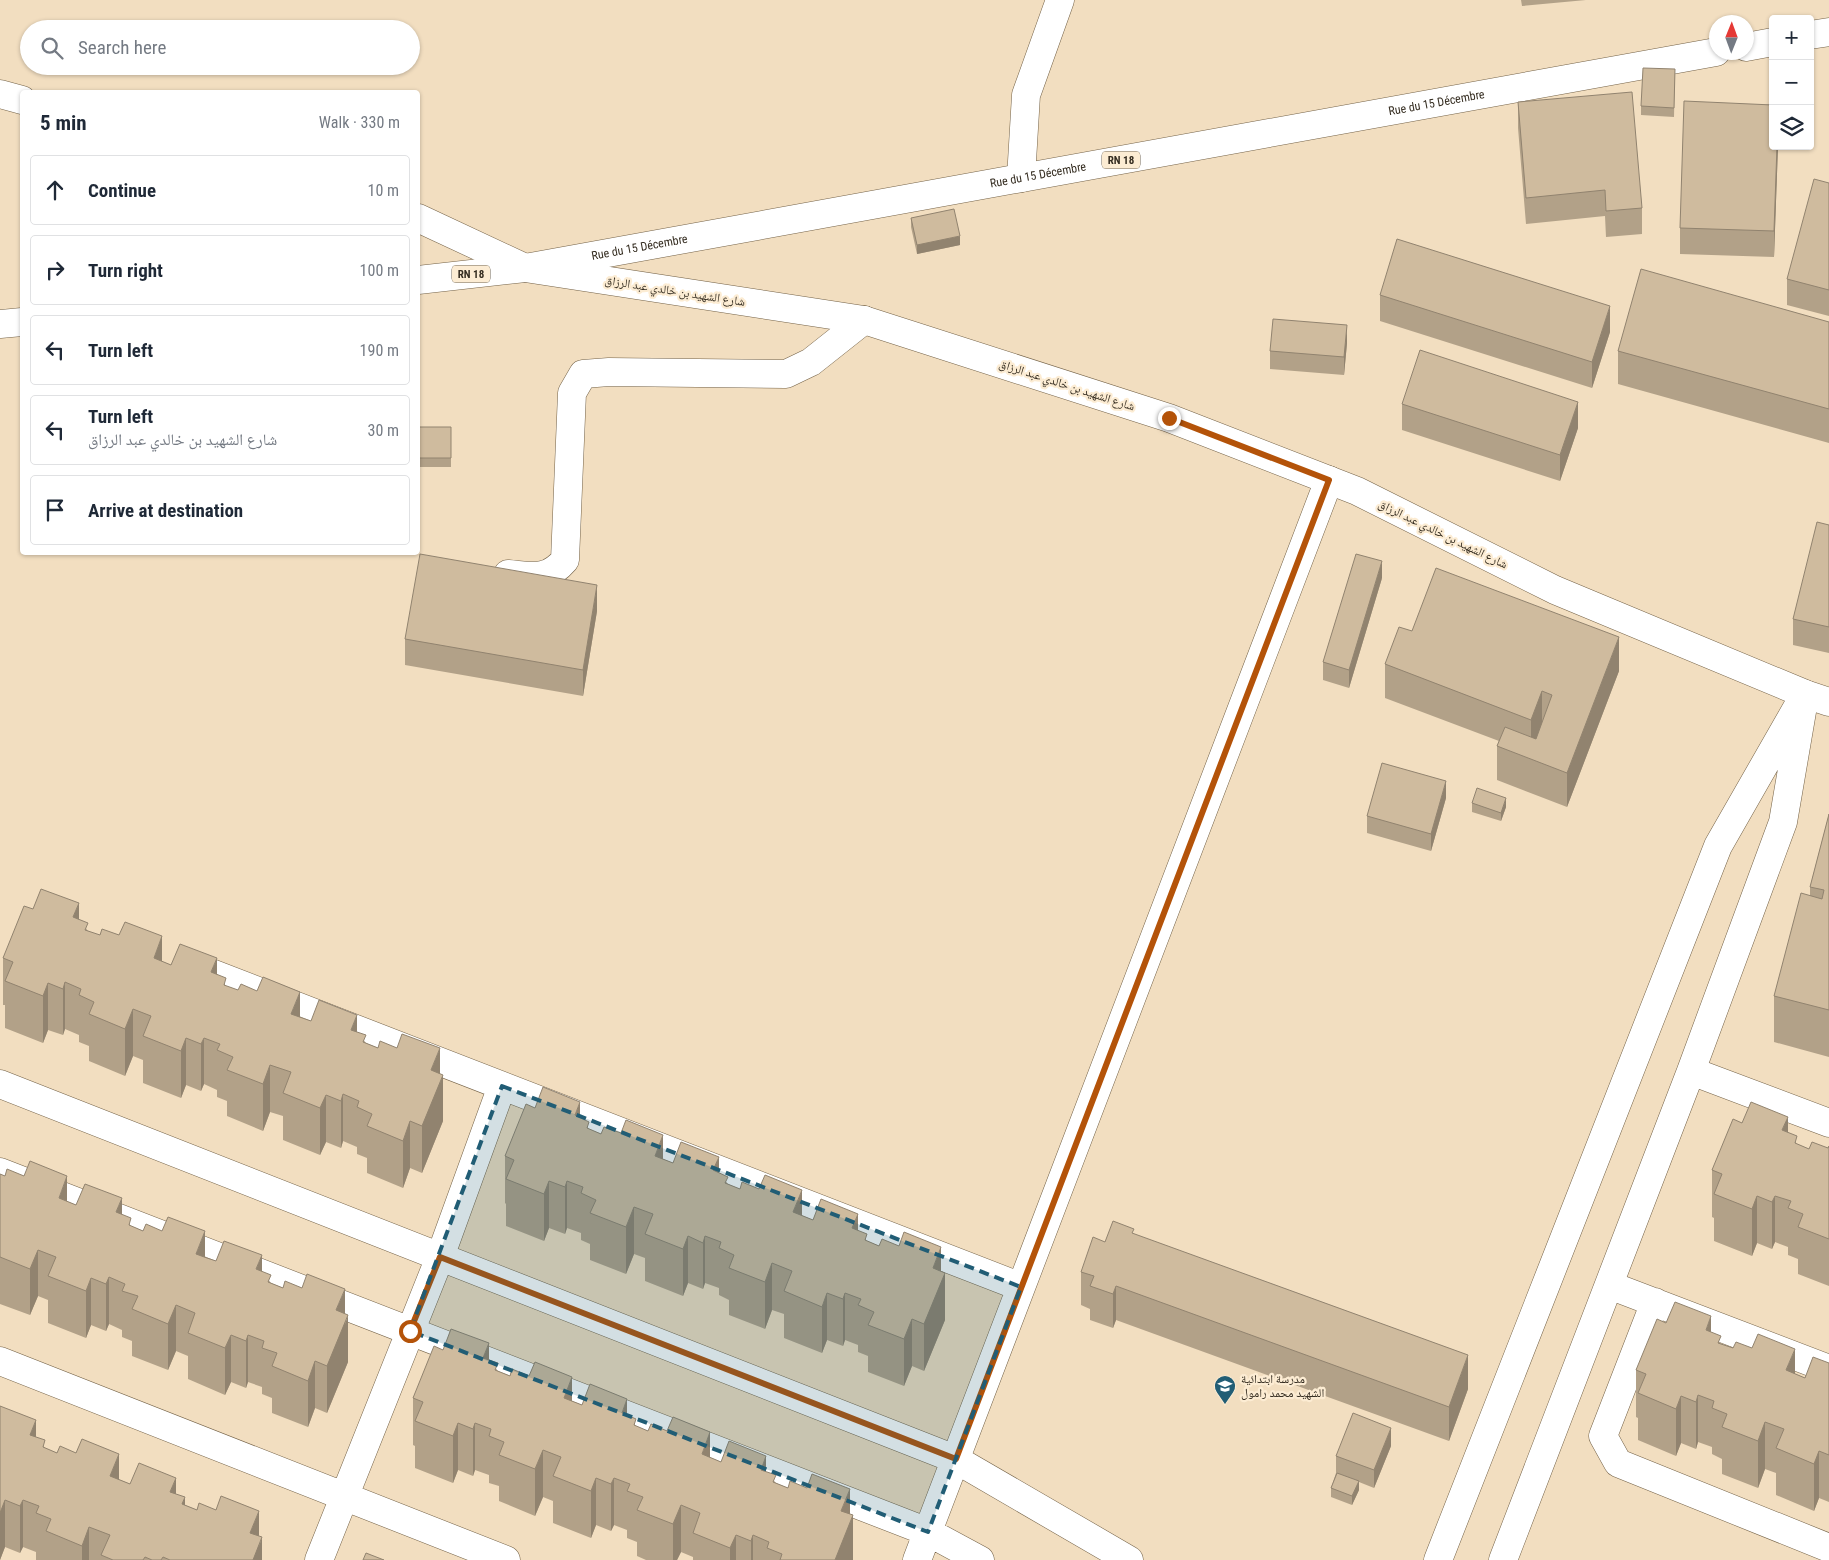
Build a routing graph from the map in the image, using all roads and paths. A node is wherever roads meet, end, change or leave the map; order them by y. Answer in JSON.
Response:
{"nodes":[{"id":1,"x":1060,"y":0,"type":"edge"},
{"id":2,"x":1829,"y":32,"type":"edge"},
{"id":3,"x":1814,"y":35,"type":"edge"},
{"id":4,"x":1769,"y":43,"type":"edge"},
{"id":5,"x":1754,"y":46,"type":"edge"},
{"id":6,"x":1709,"y":53,"type":"edge"},
{"id":7,"x":0,"y":94,"type":"edge"},
{"id":8,"x":20,"y":99,"type":"edge"},
{"id":9,"x":1022,"y":178,"type":"junction"},
{"id":10,"x":420,"y":219,"type":"edge"},
{"id":11,"x":526,"y":268,"type":"junction"},
{"id":12,"x":420,"y":280,"type":"edge"},
{"id":13,"x":864,"y":320,"type":"junction"},
{"id":14,"x":20,"y":322,"type":"edge"},
{"id":15,"x":0,"y":324,"type":"edge"},
{"id":16,"x":1329,"y":480,"type":"junction"},
{"id":17,"x":486,"y":572,"type":"edge"},
{"id":18,"x":1817,"y":698,"type":"edge"},
{"id":19,"x":201,"y":969,"type":"edge"},
{"id":20,"x":1691,"y":1071,"type":"junction"},
{"id":21,"x":0,"y":1084,"type":"edge"},
{"id":22,"x":502,"y":1086,"type":"junction"},
{"id":23,"x":1829,"y":1123,"type":"edge"},
{"id":24,"x":0,"y":1172,"type":"edge"},
{"id":25,"x":440,"y":1257,"type":"junction"},
{"id":26,"x":1609,"y":1285,"type":"junction"},
{"id":27,"x":1021,"y":1287,"type":"junction"},
{"id":28,"x":1655,"y":1302,"type":"junction"},
{"id":29,"x":410,"y":1331,"type":"junction"},
{"id":30,"x":0,"y":1362,"type":"edge"},
{"id":31,"x":1829,"y":1369,"type":"edge"},
{"id":32,"x":956,"y":1459,"type":"junction"},
{"id":33,"x":344,"y":1497,"type":"junction"},
{"id":34,"x":928,"y":1532,"type":"junction"},
{"id":35,"x":1829,"y":1548,"type":"edge"},
{"id":36,"x":319,"y":1560,"type":"edge"},
{"id":37,"x":506,"y":1560,"type":"edge"},
{"id":38,"x":917,"y":1560,"type":"edge"},
{"id":39,"x":980,"y":1560,"type":"edge"},
{"id":40,"x":1129,"y":1560,"type":"edge"},
{"id":41,"x":1438,"y":1560,"type":"edge"},
{"id":42,"x":1503,"y":1560,"type":"edge"}],
"edges":[{"from":1,"to":9,"type":"street"},
{"from":2,"to":3,"type":"street"},
{"from":4,"to":5,"type":"street"},
{"from":6,"to":9,"type":"street","name":"Rue du 15 Décembre","number":"RN 18"},
{"from":7,"to":8,"type":"street"},
{"from":9,"to":11,"type":"street","name":"Rue du 15 Décembre","number":"RN 18"},
{"from":10,"to":11,"type":"street"},
{"from":11,"to":12,"type":"street","name":"Rue du 15 Décembre","number":"RN 18"},
{"from":11,"to":13,"type":"street","name":"شارع الشهيد بن خالدي عبد الرزاق"},
{"from":13,"to":16,"type":"street","name":"شارع الشهيد بن خالدي عبد الرزاق"},
{"from":13,"to":17,"type":"street"},
{"from":14,"to":15,"type":"street"},
{"from":16,"to":18,"type":"street","name":"شارع الشهيد بن خالدي عبد الرزاق"},
{"from":16,"to":27,"type":"street"},
{"from":18,"to":20,"type":"street"},
{"from":18,"to":41,"type":"street"},
{"from":19,"to":22,"type":"street"},
{"from":20,"to":23,"type":"street"},
{"from":20,"to":26,"type":"street"},
{"from":21,"to":25,"type":"street"},
{"from":22,"to":25,"type":"street"},
{"from":22,"to":27,"type":"street"},
{"from":24,"to":29,"type":"street"},
{"from":25,"to":29,"type":"street"},
{"from":25,"to":32,"type":"street"},
{"from":26,"to":28,"type":"street"},
{"from":26,"to":42,"type":"street"},
{"from":27,"to":32,"type":"street"},
{"from":28,"to":31,"type":"street"},
{"from":28,"to":35,"type":"street"},
{"from":29,"to":33,"type":"street"},
{"from":29,"to":34,"type":"street"},
{"from":30,"to":33,"type":"street"},
{"from":32,"to":34,"type":"street"},
{"from":32,"to":40,"type":"street"},
{"from":33,"to":36,"type":"street"},
{"from":33,"to":37,"type":"street"},
{"from":34,"to":38,"type":"street"},
{"from":34,"to":39,"type":"street"}]}
